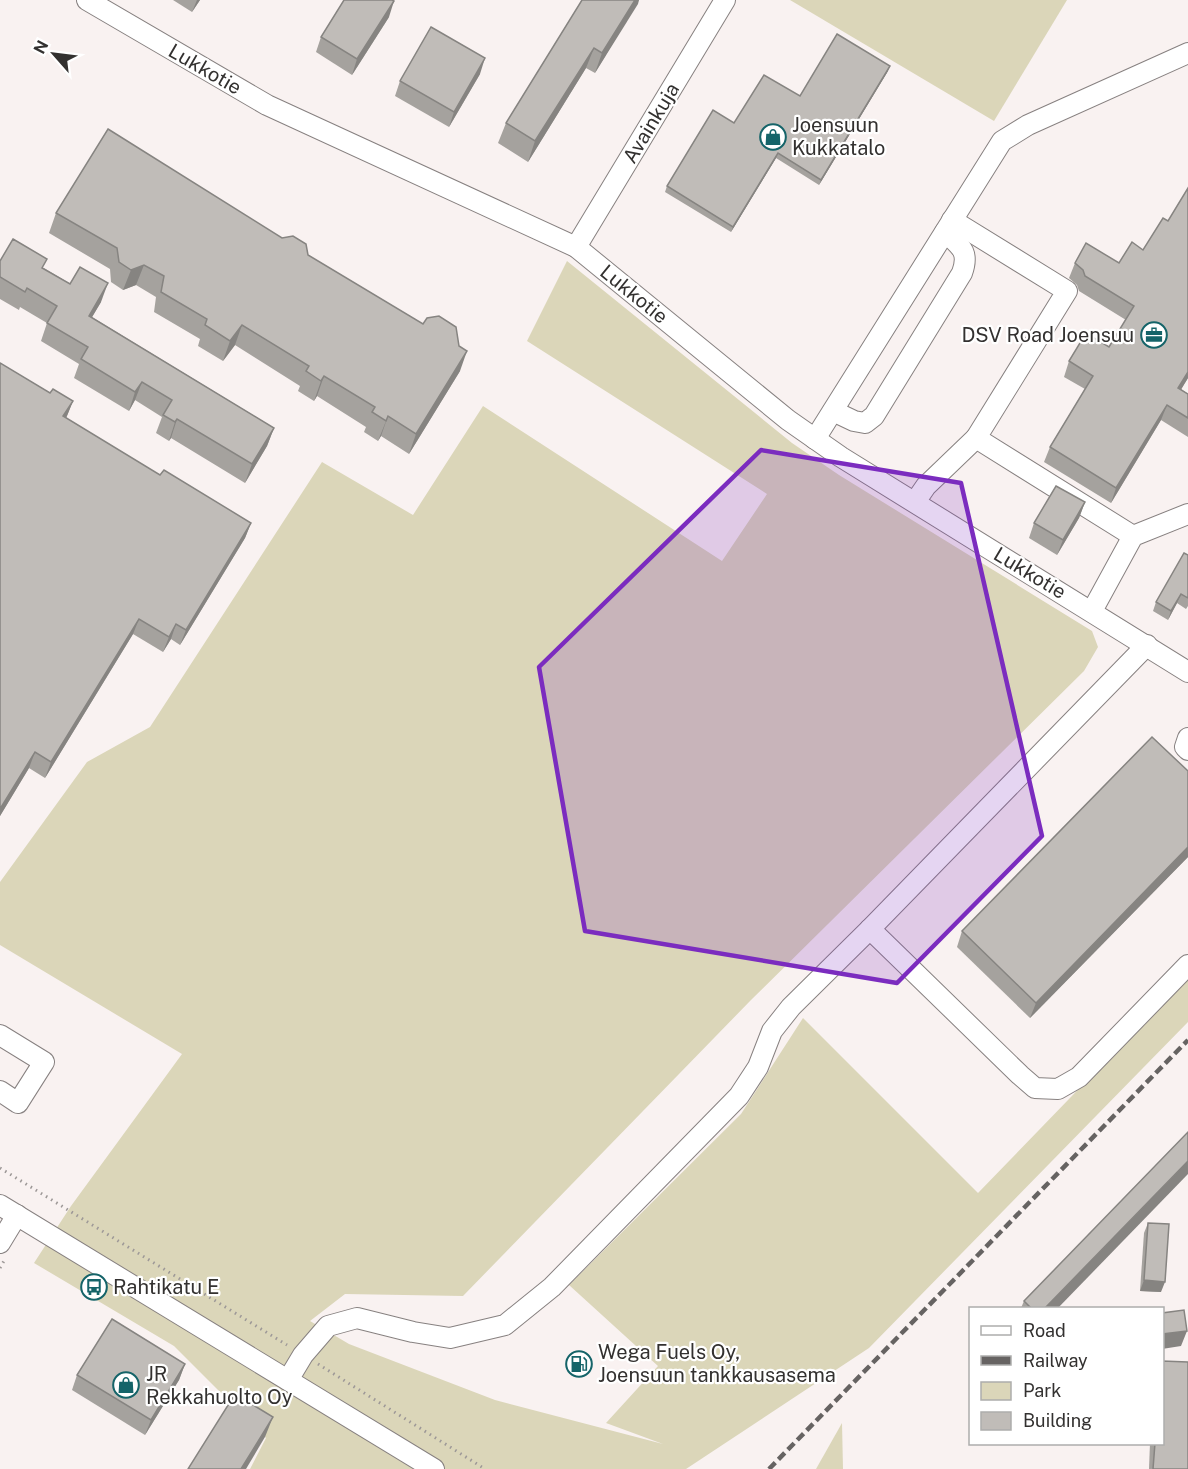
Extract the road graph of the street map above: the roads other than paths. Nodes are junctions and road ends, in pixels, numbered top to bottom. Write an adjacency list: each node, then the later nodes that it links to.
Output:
1 (87, 0): 5 (street, Lukkotie)
2 (725, 0): 5 (street, Avainkuja)
3 (1188, 53): 4 (street)
4 (949, 226): 6 (street); 6 (street); 7 (street)
5 (576, 247): 8 (street, Lukkotie)
6 (833, 411): 8 (street)
7 (976, 438): 9 (street); 11 (street)
8 (815, 439): 9 (street, Lukkotie)
9 (915, 502): 12 (street, Lukkotie)
10 (1188, 514): 11 (street)
11 (1133, 536): 12 (street)
12 (1092, 610): 13 (street, Lukkotie)
13 (1147, 645): 14 (street, Lukkotie); 17 (street)
14 (1184, 663)
15 (1188, 738): 16 (street)
16 (1188, 750)
17 (870, 929): 18 (street); 23 (street)
18 (1188, 965)
19 (0, 1035): 20 (street)
20 (0, 1091)
21 (8, 1210): 22 (street); 23 (street)
22 (0, 1243)
23 (288, 1380): 24 (street)
24 (434, 1469)

